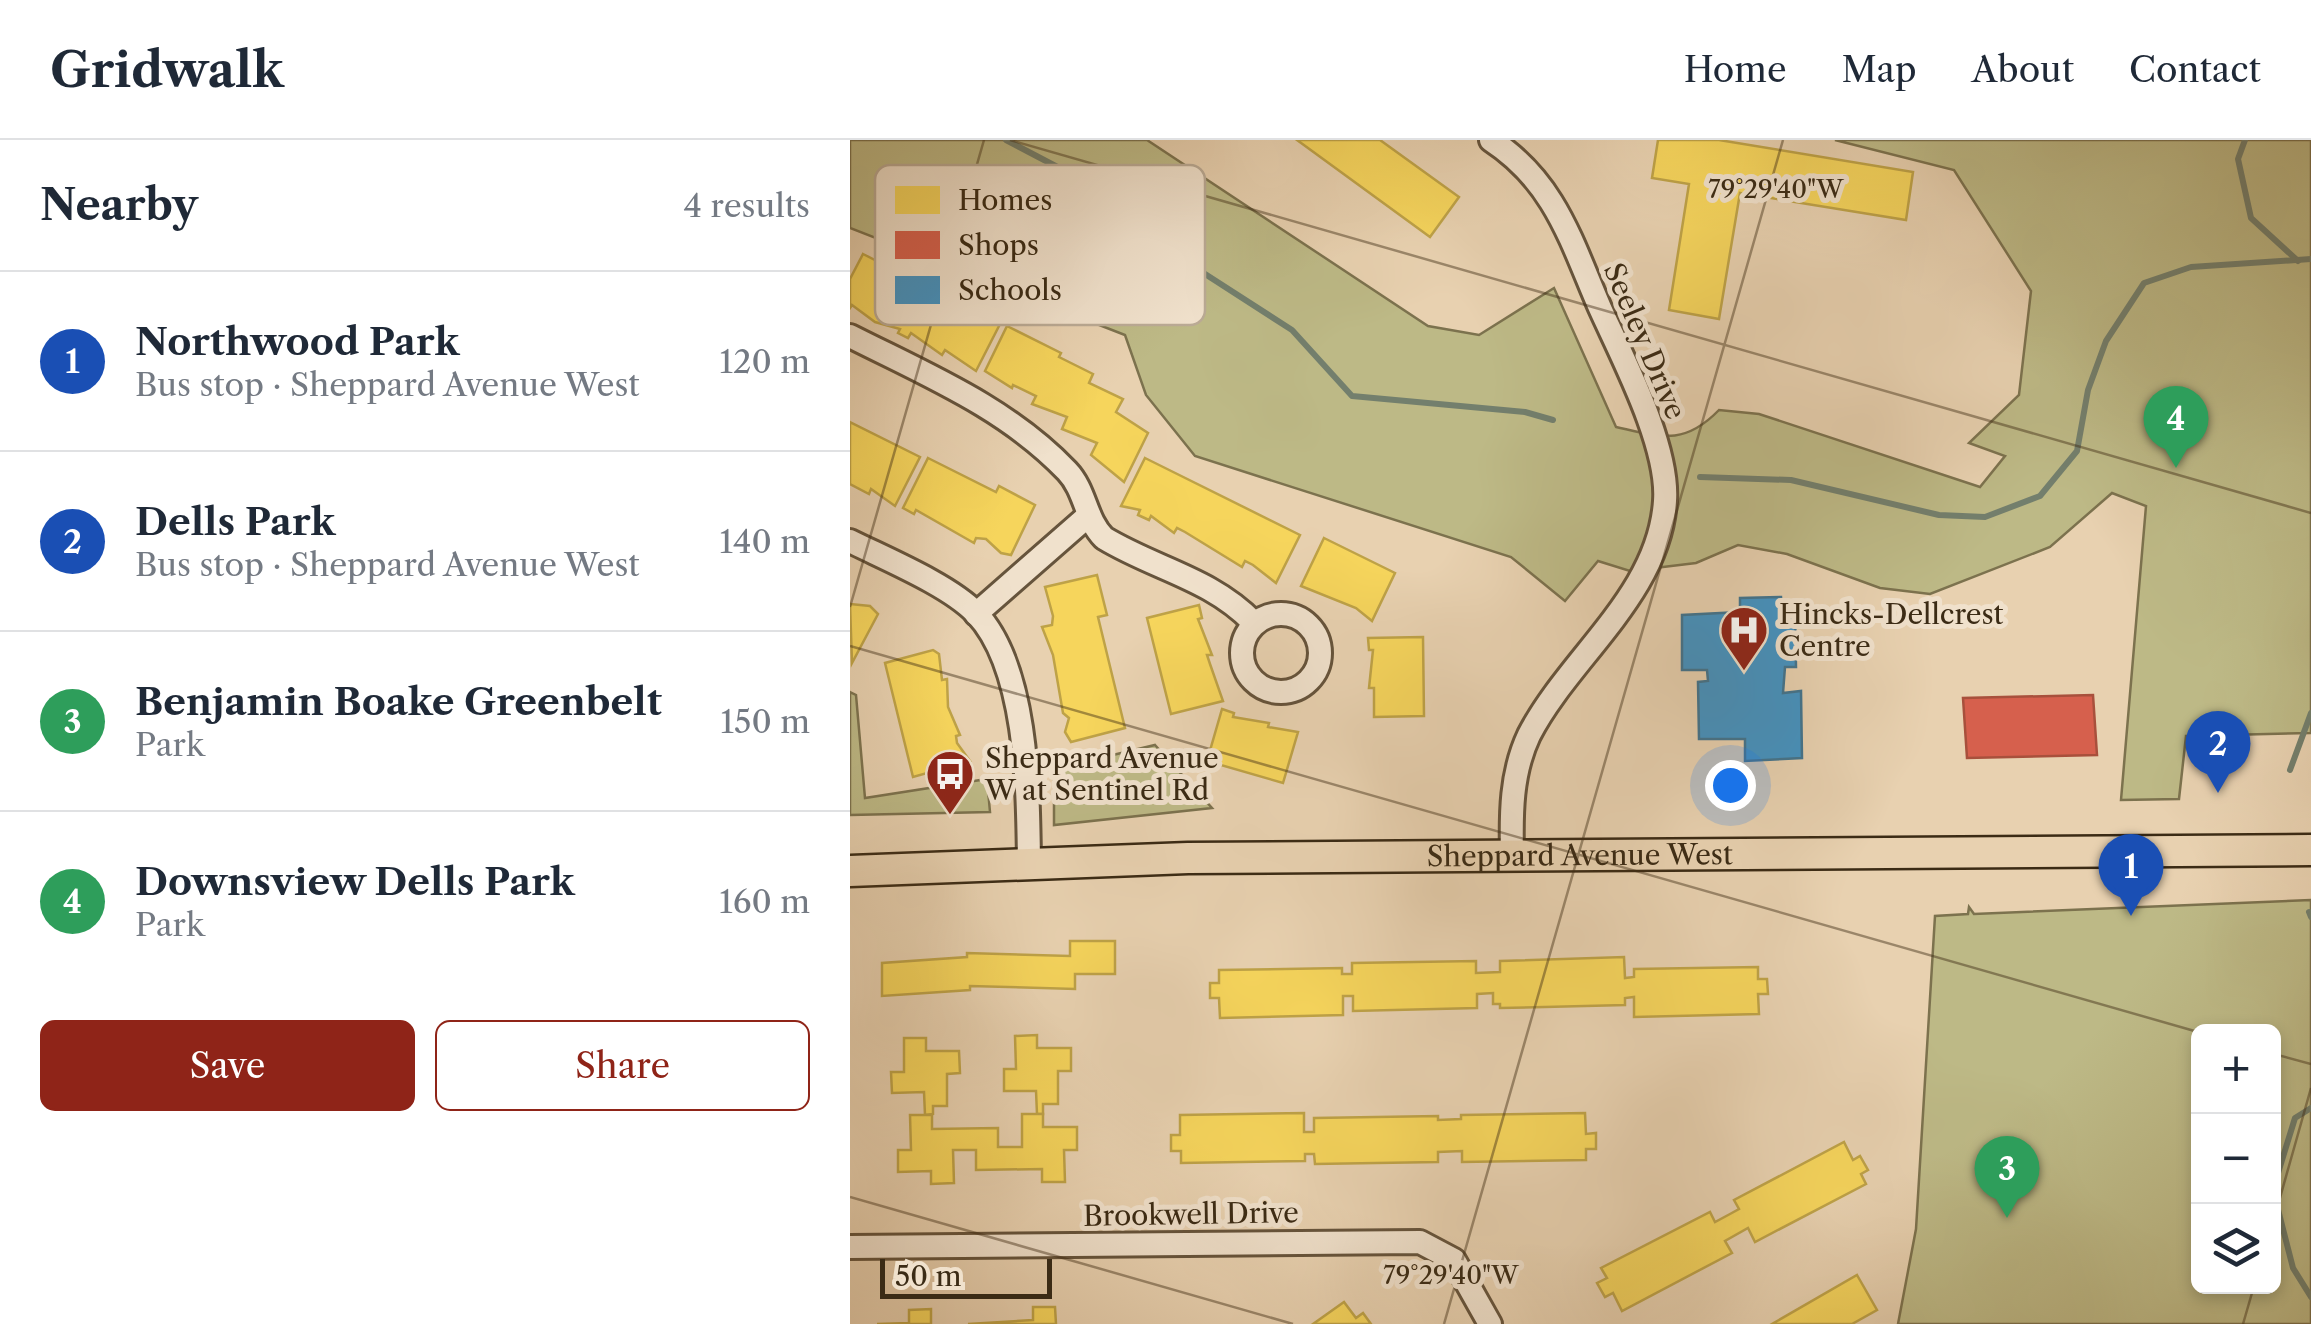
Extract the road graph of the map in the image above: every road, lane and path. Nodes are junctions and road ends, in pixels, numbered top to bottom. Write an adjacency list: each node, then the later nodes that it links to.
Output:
1 (1491, 140): 8 (street, Seeley Drive)
2 (850, 336): 3 (street)
3 (1089, 516): 5 (street); 6 (street)
4 (850, 541): 5 (street)
5 (976, 614): 9 (street)
6 (1253, 622)
7 (2311, 850): 8 (main road, Sheppard Avenue West)
8 (1512, 854): 9 (main road, Sheppard Avenue West)
9 (1029, 864): 10 (main road, Sheppard Avenue West)
10 (850, 871)
11 (850, 1247): 12 (street, Brookwell Drive)
12 (1490, 1324)

